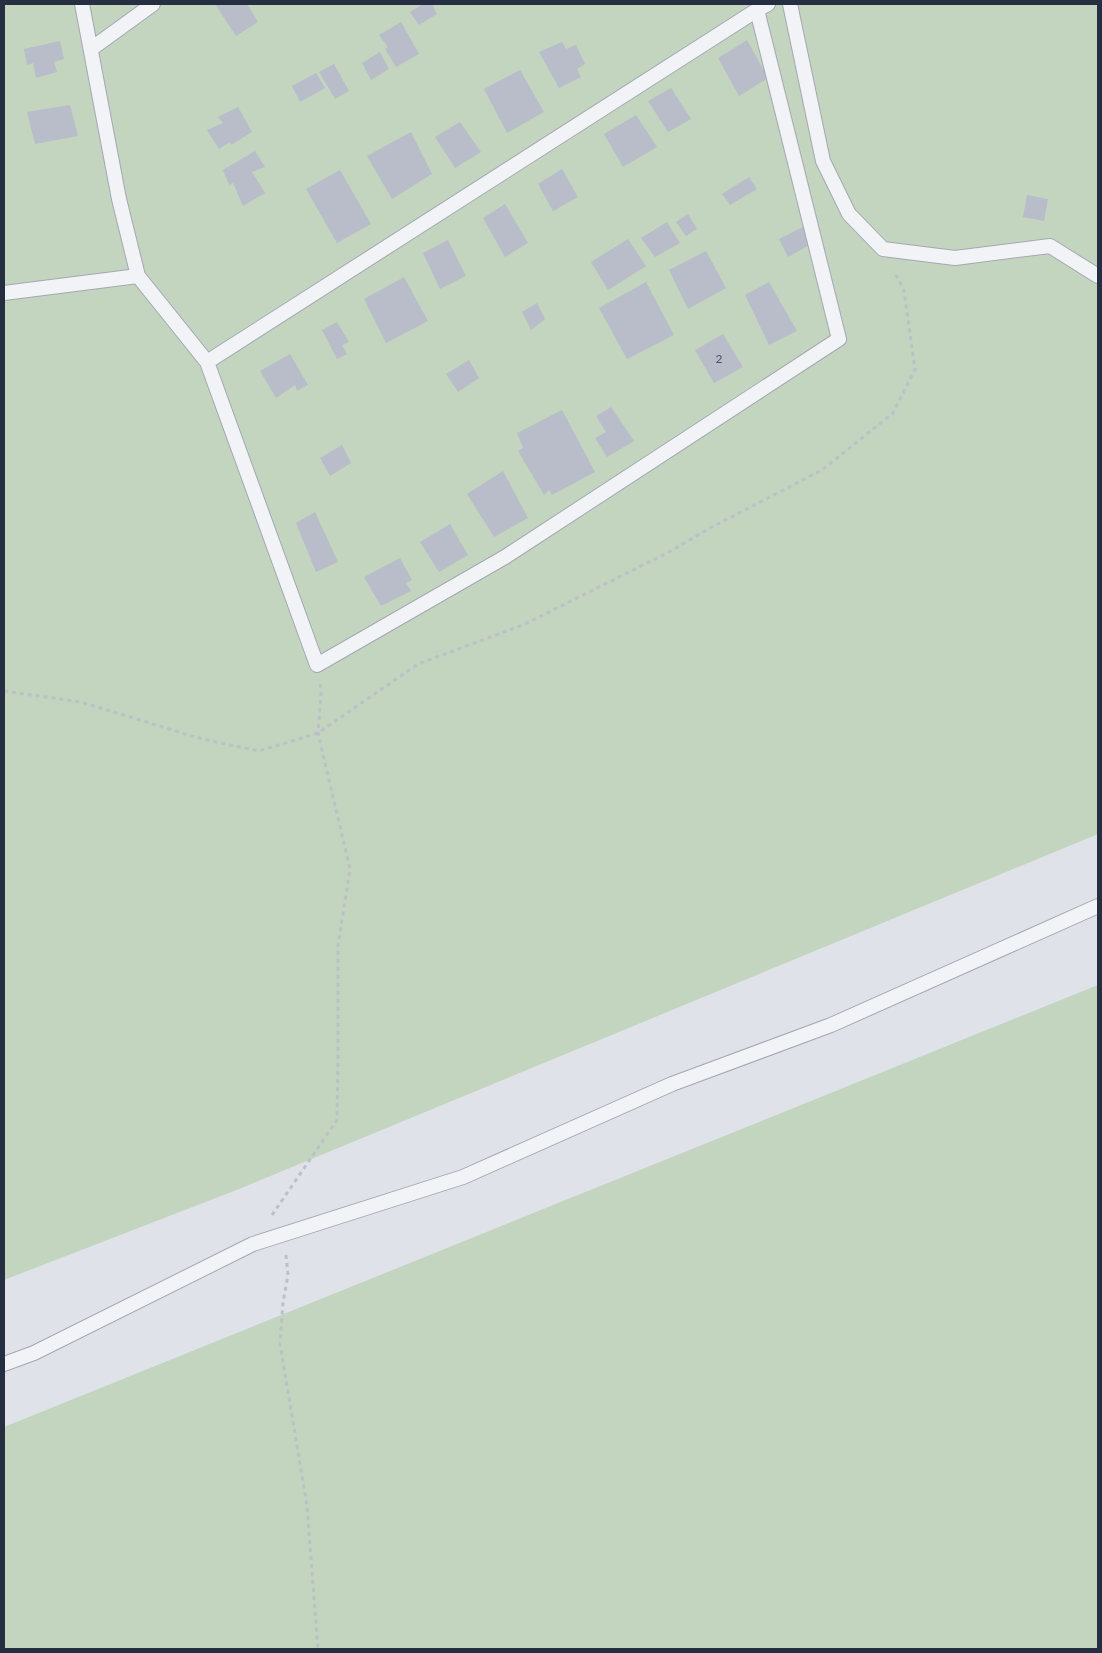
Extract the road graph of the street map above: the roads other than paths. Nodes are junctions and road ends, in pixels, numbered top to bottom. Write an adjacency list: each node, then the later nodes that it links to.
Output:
1 (82, 4): 5 (lane)
2 (153, 4): 5 (lane)
3 (790, 4): 7 (lane)
4 (763, 7): 9 (lane); 9 (lane)
5 (91, 49): 6 (lane)
6 (138, 276): 8 (lane); 9 (lane)
7 (1098, 276)
8 (4, 293)
9 (207, 362)
10 (1098, 906): 11 (lane)
11 (4, 1364)

